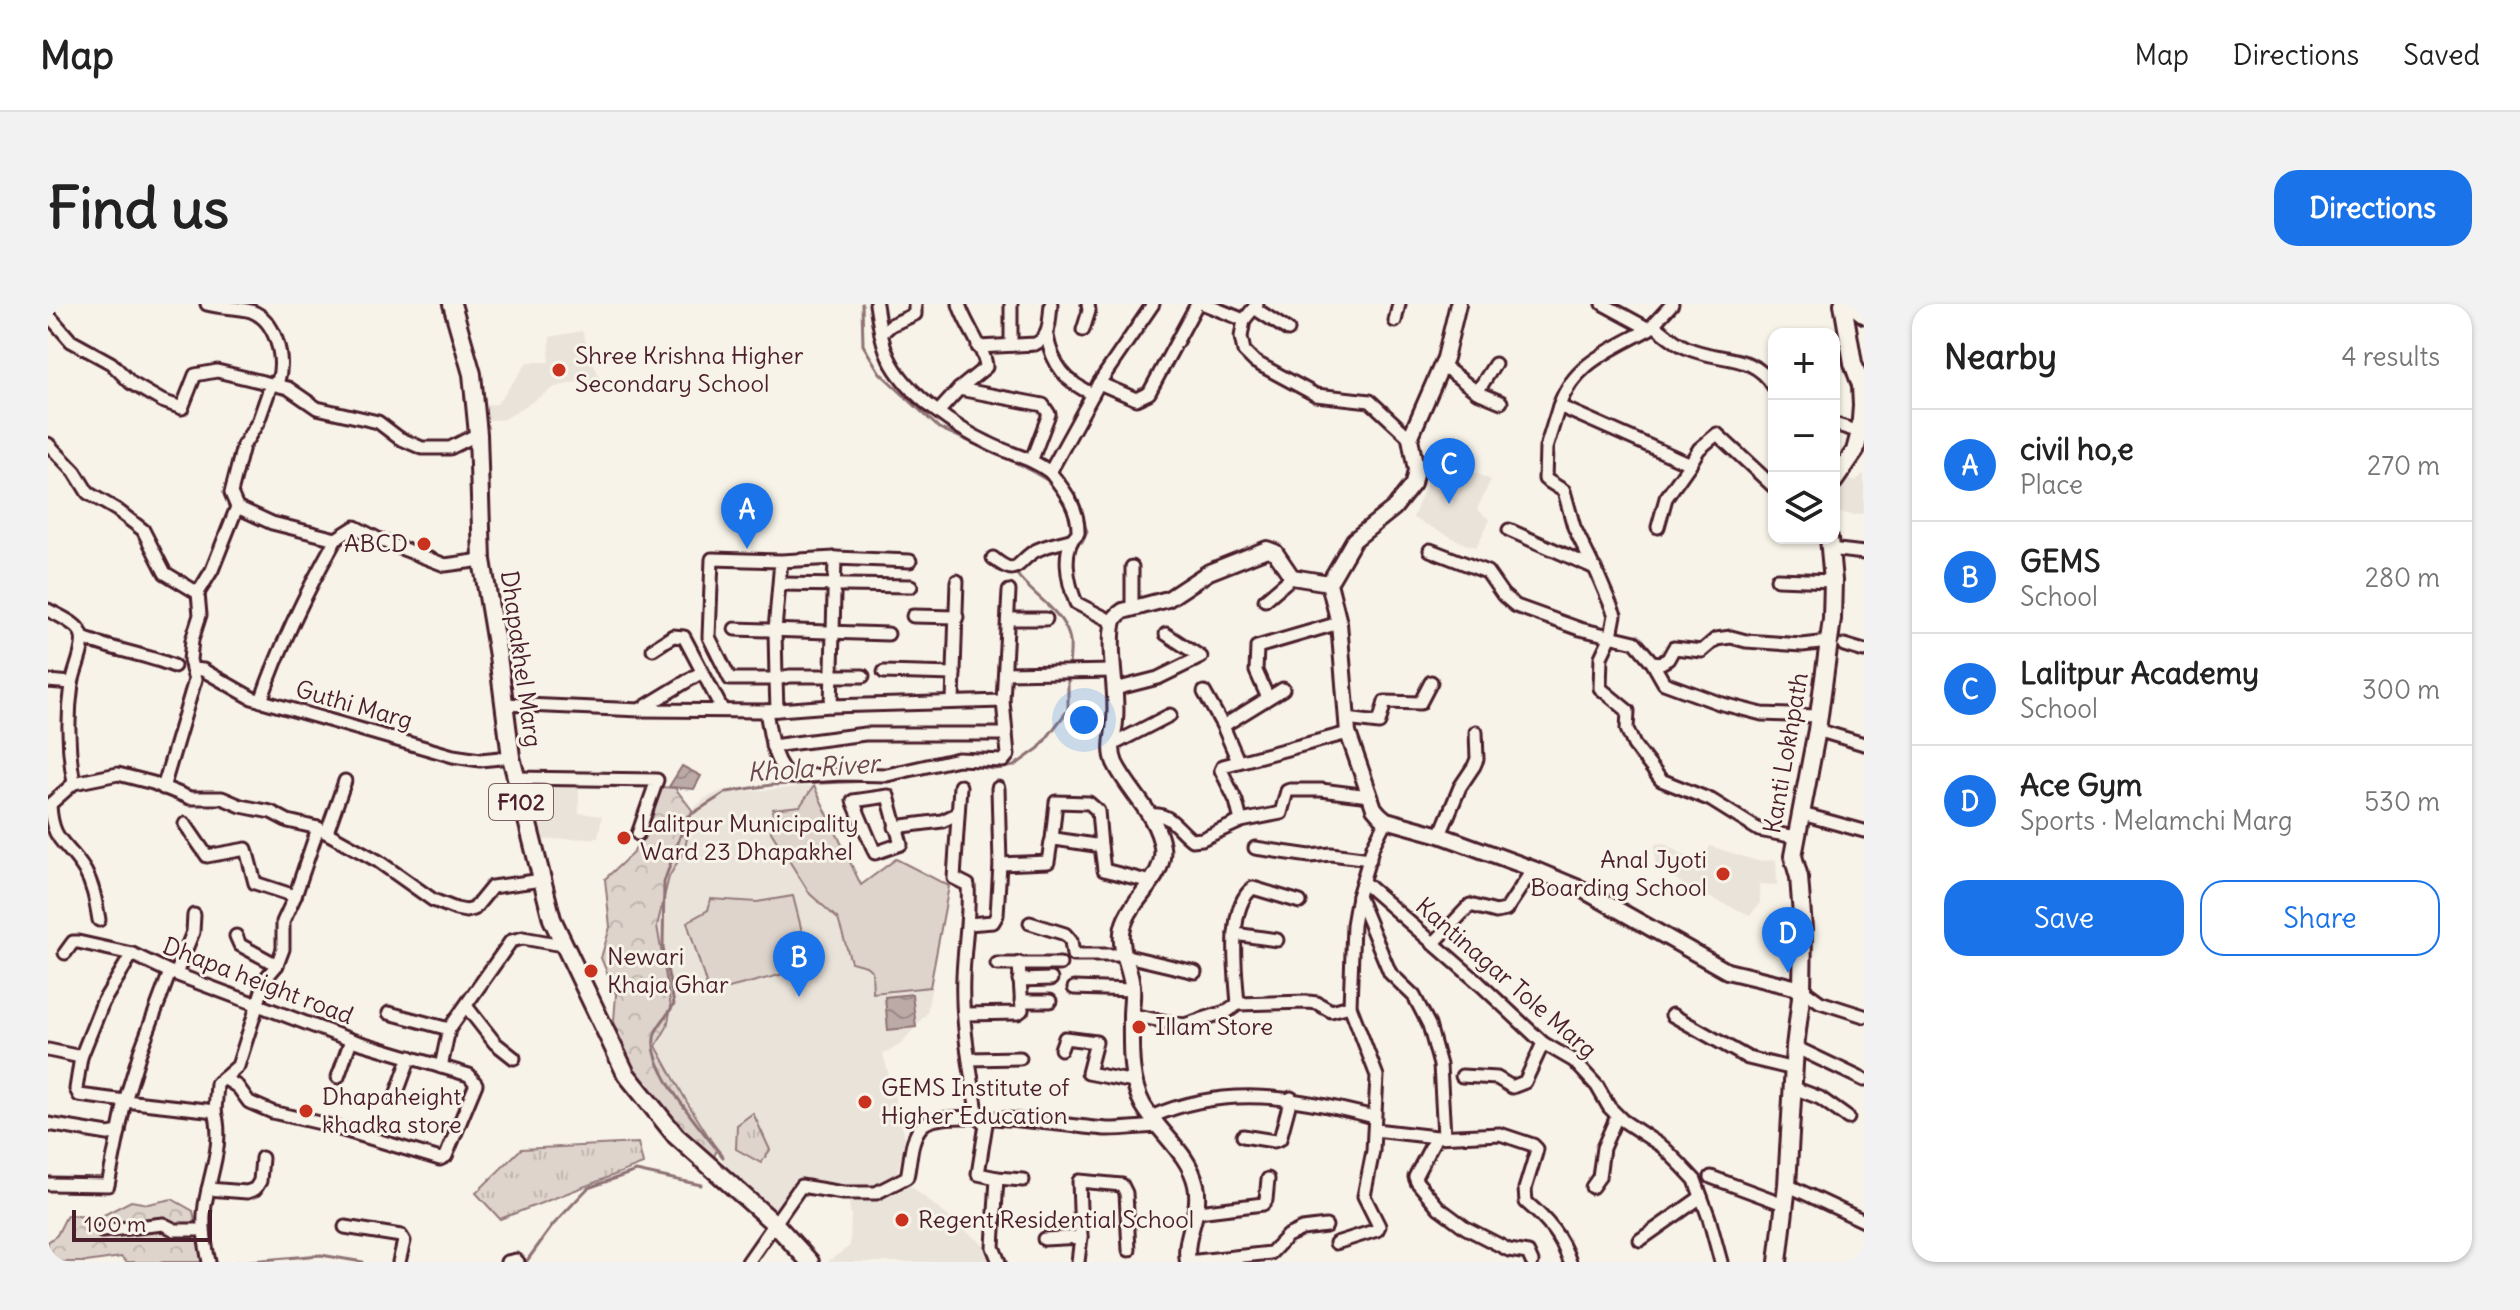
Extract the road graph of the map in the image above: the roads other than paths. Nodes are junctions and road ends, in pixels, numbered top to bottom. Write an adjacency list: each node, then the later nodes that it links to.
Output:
1 (207, 304): 21 (street)
2 (266, 304): 21 (street)
3 (452, 304): 43 (main road, Dhapakhel Marg / F102)
4 (876, 304): 27 (street)
5 (915, 304): 27 (street)
6 (959, 304): 30 (street)
7 (1011, 304): 29 (street)
8 (1051, 304): 28 (street)
9 (1088, 304): 25 (street)
10 (1153, 304): 35 (street)
11 (1197, 304): 35 (street)
12 (1204, 304): 22 (street)
13 (1399, 304): 23 (street)
14 (1458, 304): 32 (main road)
15 (1603, 304): 24 (street)
16 (1672, 304): 24 (street)
17 (1845, 304): 19 (street); 42 (main road)
18 (1256, 306): 22 (street); 26 (street)
19 (1864, 317)
20 (48, 318): 34 (street)
21 (262, 318): 34 (street)
22 (1244, 320): 45 (street)
23 (1395, 321)
24 (1651, 327): 33 (street); 39 (street)
25 (1083, 330)
26 (1288, 330)
27 (881, 334): 40 (street)
28 (1047, 336): 29 (street); 35 (street)
29 (1011, 345): 30 (street)
30 (978, 347): 36 (street)
31 (1495, 364): 37 (street)
32 (1442, 365): 37 (street); 45 (main road)
33 (1768, 378)
34 (271, 385): 43 (street); 52 (street)
35 (1096, 388): 49 (street)
36 (959, 389): 40 (street); 47 (street)
37 (1477, 392): 38 (street)
38 (1501, 402)
39 (1559, 406): 48 (street); 66 (street)
40 (939, 411): 47 (street)
41 (1840, 426): 42 (street)
42 (1860, 432): 46 (main road)
43 (478, 434): 62 (main road, Dhapakhel Marg / F102)
44 (48, 444): 76 (street)
45 (1412, 445): 71 (main road)
46 (1859, 451): 50 (main road)
47 (1032, 459): 49 (street)
48 (1690, 464): 51 (street); 53 (street)
49 (1050, 472): 56 (street)
50 (1840, 474)
51 (1768, 481)
52 (237, 507): 55 (street); 76 (street)
53 (1658, 527)
54 (1509, 530): 66 (street)
55 (336, 539): 62 (street); 114 (street)
56 (1070, 540): 61 (street); 84 (street)
57 (1829, 544): 59 (street); 70 (main road, Kanti Lokhpath)
58 (1430, 550): 91 (street)
59 (1864, 553)
60 (835, 558): 63 (street); 64 (street); 73 (street)
61 (993, 558)
62 (482, 560): 117 (main road, Dhapakhel Marg / F102)
63 (781, 561): 72 (street); 106 (street)
64 (910, 561)
65 (1132, 567): 78 (street)
66 (1595, 568): 91 (street)
67 (1292, 577): 71 (main road); 77 (street); 78 (main road)
68 (1777, 579): 70 (street)
69 (957, 581): 81 (street)
70 (1833, 581): 93 (main road, Kanti Lokhpath)
71 (1329, 583): 85 (main road)
72 (780, 584): 73 (street); 87 (street)
73 (834, 584): 74 (street); 88 (street)
74 (911, 586)
75 (1009, 591): 82 (street)
76 (198, 593): 98 (street)
77 (1265, 600)
78 (1132, 608): 84 (main road)
79 (48, 610): 92 (street)
80 (913, 616): 81 (street)
81 (957, 617): 103 (street)
82 (1009, 619): 83 (street); 102 (street)
83 (1046, 619)
84 (1113, 622): 99 (main road)
85 (1339, 623): 113 (street); 125 (main road)
86 (735, 629): 87 (street)
87 (775, 630): 88 (street); 106 (street)
88 (834, 631): 89 (street); 104 (street)
89 (888, 634)
90 (1166, 634): 110 (street)
91 (1611, 636): 96 (street); 152 (street)
92 (83, 638): 97 (street); 109 (street)
93 (1836, 643): 95 (street); 96 (street); 123 (main road, Kanti Lokhpath)
94 (653, 649): 100 (street)
95 (1864, 651)
96 (1652, 662): 123 (street)
97 (174, 666)
98 (192, 669): 114 (street, Guthi Marg); 137 (street)
99 (1114, 671): 102 (street); 110 (main road)
100 (702, 672): 119 (street); 120 (street)
101 (884, 672): 103 (street)
102 (1005, 673): 116 (street)
103 (954, 674): 115 (street)
104 (832, 676): 105 (street); 106 (street); 118 (street)
105 (863, 676)
106 (776, 679): 121 (street)
107 (48, 681): 109 (street)
108 (1431, 682): 125 (street)
109 (72, 683): 135 (street)
110 (1115, 689): 129 (main road)
111 (1283, 689): 113 (street)
112 (1204, 692): 124 (street)
113 (1268, 698): 124 (street)
114 (261, 701): 131 (street, Guthi Marg)
115 (953, 701): 116 (street); 118 (street)
116 (1003, 701): 127 (street)
117 (503, 704): 120 (street); 131 (main road, Dhapakhel Marg / F102)
118 (831, 706): 121 (street)
119 (722, 709): 120 (street); 121 (street)
120 (640, 710)
121 (772, 710): 130 (street)
122 (1170, 715): 129 (street)
123 (1817, 723): 128 (street); 142 (main road, Kanti Lokhpath)
124 (1223, 726): 132 (street)
125 (1347, 726): 132 (street); 139 (main road)
126 (1476, 732): 151 (street)
127 (1006, 734): 130 (street); 130 (street)
128 (1864, 744)
129 (1112, 745): 143 (main road)
130 (772, 746)
131 (511, 757): 133 (main road, Dhapakhel Marg / F102)
132 (1238, 761): 145 (street)
133 (515, 778): 150 (street); 159 (main road, Dhapakhel Marg / F102)
134 (345, 781): 148 (street)
135 (74, 783): 137 (street); 140 (street)
136 (960, 786): 141 (street)
137 (163, 788): 148 (street)
138 (998, 788): 157 (street)
139 (1369, 796): 144 (main road); 145 (street)
140 (49, 806): 166 (street)
141 (957, 814): 147 (street); 168 (street)
142 (1802, 814): 149 (street); 152 (main road, Kanti Lokhpath)
143 (1151, 815): 145 (street); 160 (main road)
144 (1386, 820): 151 (main road); 156 (street)
145 (1241, 821)
146 (185, 824): 162 (street)
147 (895, 827): 147 (street)
148 (322, 830): 159 (street); 162 (street)
149 (1864, 831)
150 (638, 834)
151 (1440, 835): 158 (main road)
152 (1795, 837): 186 (main road, Kanti Lokhpath)
153 (1052, 839): 154 (street); 154 (street); 157 (street)
154 (1101, 846): 160 (street)
155 (1255, 848): 156 (street)
156 (1370, 859): 161 (street)
157 (1000, 864): 168 (street)
158 (1533, 869): 172 (street); 186 (main road)
159 (542, 880): 173 (main road, Dhapakhel Marg / F102)
160 (1151, 882): 176 (main road)
161 (1363, 882): 163 (street); 172 (street, Kantinagar Tole Marg)
162 (295, 896): 180 (street)
163 (1358, 896): 193 (street); 230 (street)
164 (1300, 902): 169 (street)
165 (194, 915): 182 (street)
166 (99, 920)
167 (1030, 923): 176 (street)
168 (968, 924): 195 (street)
169 (1235, 934): 171 (street); 190 (street)
170 (236, 936): 180 (street)
171 (1277, 940)
172 (1433, 944): 201 (street, Kantinagar Tole Marg)
173 (562, 945): 192 (street); 243 (main road, Dhapakhel Marg / F102)
174 (65, 953): 175 (street, Dhapa height road)
175 (132, 954): 182 (street, Dhapa height road); 205 (street)
176 (1123, 955): 181 (street); 187 (main road)
177 (1019, 963): 178 (street); 179 (street); 184 (street)
178 (997, 964)
179 (1060, 964)
180 (277, 965): 191 (street)
181 (1195, 972)
182 (173, 973): 191 (street, Dhapa height road); 220 (street)
183 (1051, 979): 184 (street)
184 (1019, 980): 188 (street)
185 (1074, 988): 187 (street)
186 (1802, 989): 198 (street); 202 (main road, Kanti Lokhpath)
187 (1133, 990): 196 (main road)
188 (1021, 1001): 189 (street); 195 (street)
189 (1050, 1001)
190 (1238, 1004): 193 (street); 196 (street)
191 (256, 1006): 200 (street, Dhapa height road); 214 (street)
192 (466, 1006): 199 (street); 207 (street)
193 (1350, 1006): 227 (street)
194 (389, 1013): 199 (street)
195 (965, 1014): 209 (street)
196 (1131, 1015): 216 (main road)
197 (1672, 1015): 211 (street)
198 (1864, 1016)
199 (449, 1029): 210 (street)
200 (351, 1040): 206 (street, Dhapa height road); 213 (street)
201 (1543, 1043): 212 (street); 222 (street, Kantinagar Tole Marg)
202 (1795, 1047): 211 (main road, Kanti Lokhpath); 215 (street)
203 (1061, 1049): 216 (street)
204 (48, 1050): 205 (street)
205 (81, 1057): 220 (street)
206 (410, 1057): 210 (street, Dhapa height road); 218 (street)
207 (514, 1058)
208 (1020, 1058): 209 (street)
209 (969, 1059): 223 (street)
210 (441, 1067): 214 (street, Dhapa height road)
211 (1794, 1069): 217 (main road, Kanti Lokhpath)
212 (1462, 1076)
213 (338, 1077)
214 (224, 1078): 221 (street)
215 (1864, 1080)
216 (1134, 1082): 225 (main road)
217 (1794, 1088): 224 (street); 239 (main road, Kanti Lokhpath)
218 (395, 1098)
219 (1291, 1098): 225 (street); 227 (street); 229 (street)
220 (125, 1101): 221 (street); 228 (street)
221 (215, 1111): 238 (street)
222 (1617, 1116): 237 (street); 240 (street, Kantinagar Tole Marg)
223 (978, 1118): 225 (street); 233 (street); 243 (street)
224 (1848, 1118)
225 (1154, 1122): 241 (main road)
226 (48, 1124): 228 (street)
227 (1374, 1124): 230 (street); 251 (street)
228 (119, 1132): 236 (street)
229 (1243, 1136)
230 (1440, 1137): 262 (street); 263 (street)
231 (262, 1158): 238 (street)
232 (1711, 1177): 239 (street)
233 (997, 1178): 235 (street); 259 (street)
234 (1268, 1179): 241 (street)
235 (1023, 1180)
236 (48, 1184)
237 (1592, 1187)
238 (208, 1189): 246 (street)
239 (1786, 1194): 242 (street); 265 (main road, Kanti Lokhpath)
240 (1701, 1197): 250 (street); 264 (street, Kantinagar Tole Marg)
241 (1198, 1212): 261 (main road)
242 (1864, 1221)
243 (775, 1224): 257 (street); 258 (main road, Dhapakhel Marg / F102)
244 (1326, 1226): 261 (street)
245 (345, 1227): 254 (street)
246 (203, 1230): 247 (street); 253 (street)
247 (102, 1231)
248 (1081, 1237): 249 (street); 252 (street); 260 (street)
249 (1044, 1239)
250 (1640, 1240)
251 (1336, 1243)
252 (1129, 1250)
253 (209, 1260)
254 (399, 1262)
255 (507, 1262): 256 (street)
256 (518, 1262)
257 (748, 1262)
258 (810, 1262)
259 (999, 1262)
260 (1078, 1262)
261 (1188, 1262)
262 (1532, 1262)
263 (1570, 1262)
264 (1721, 1262)
265 (1778, 1262)

